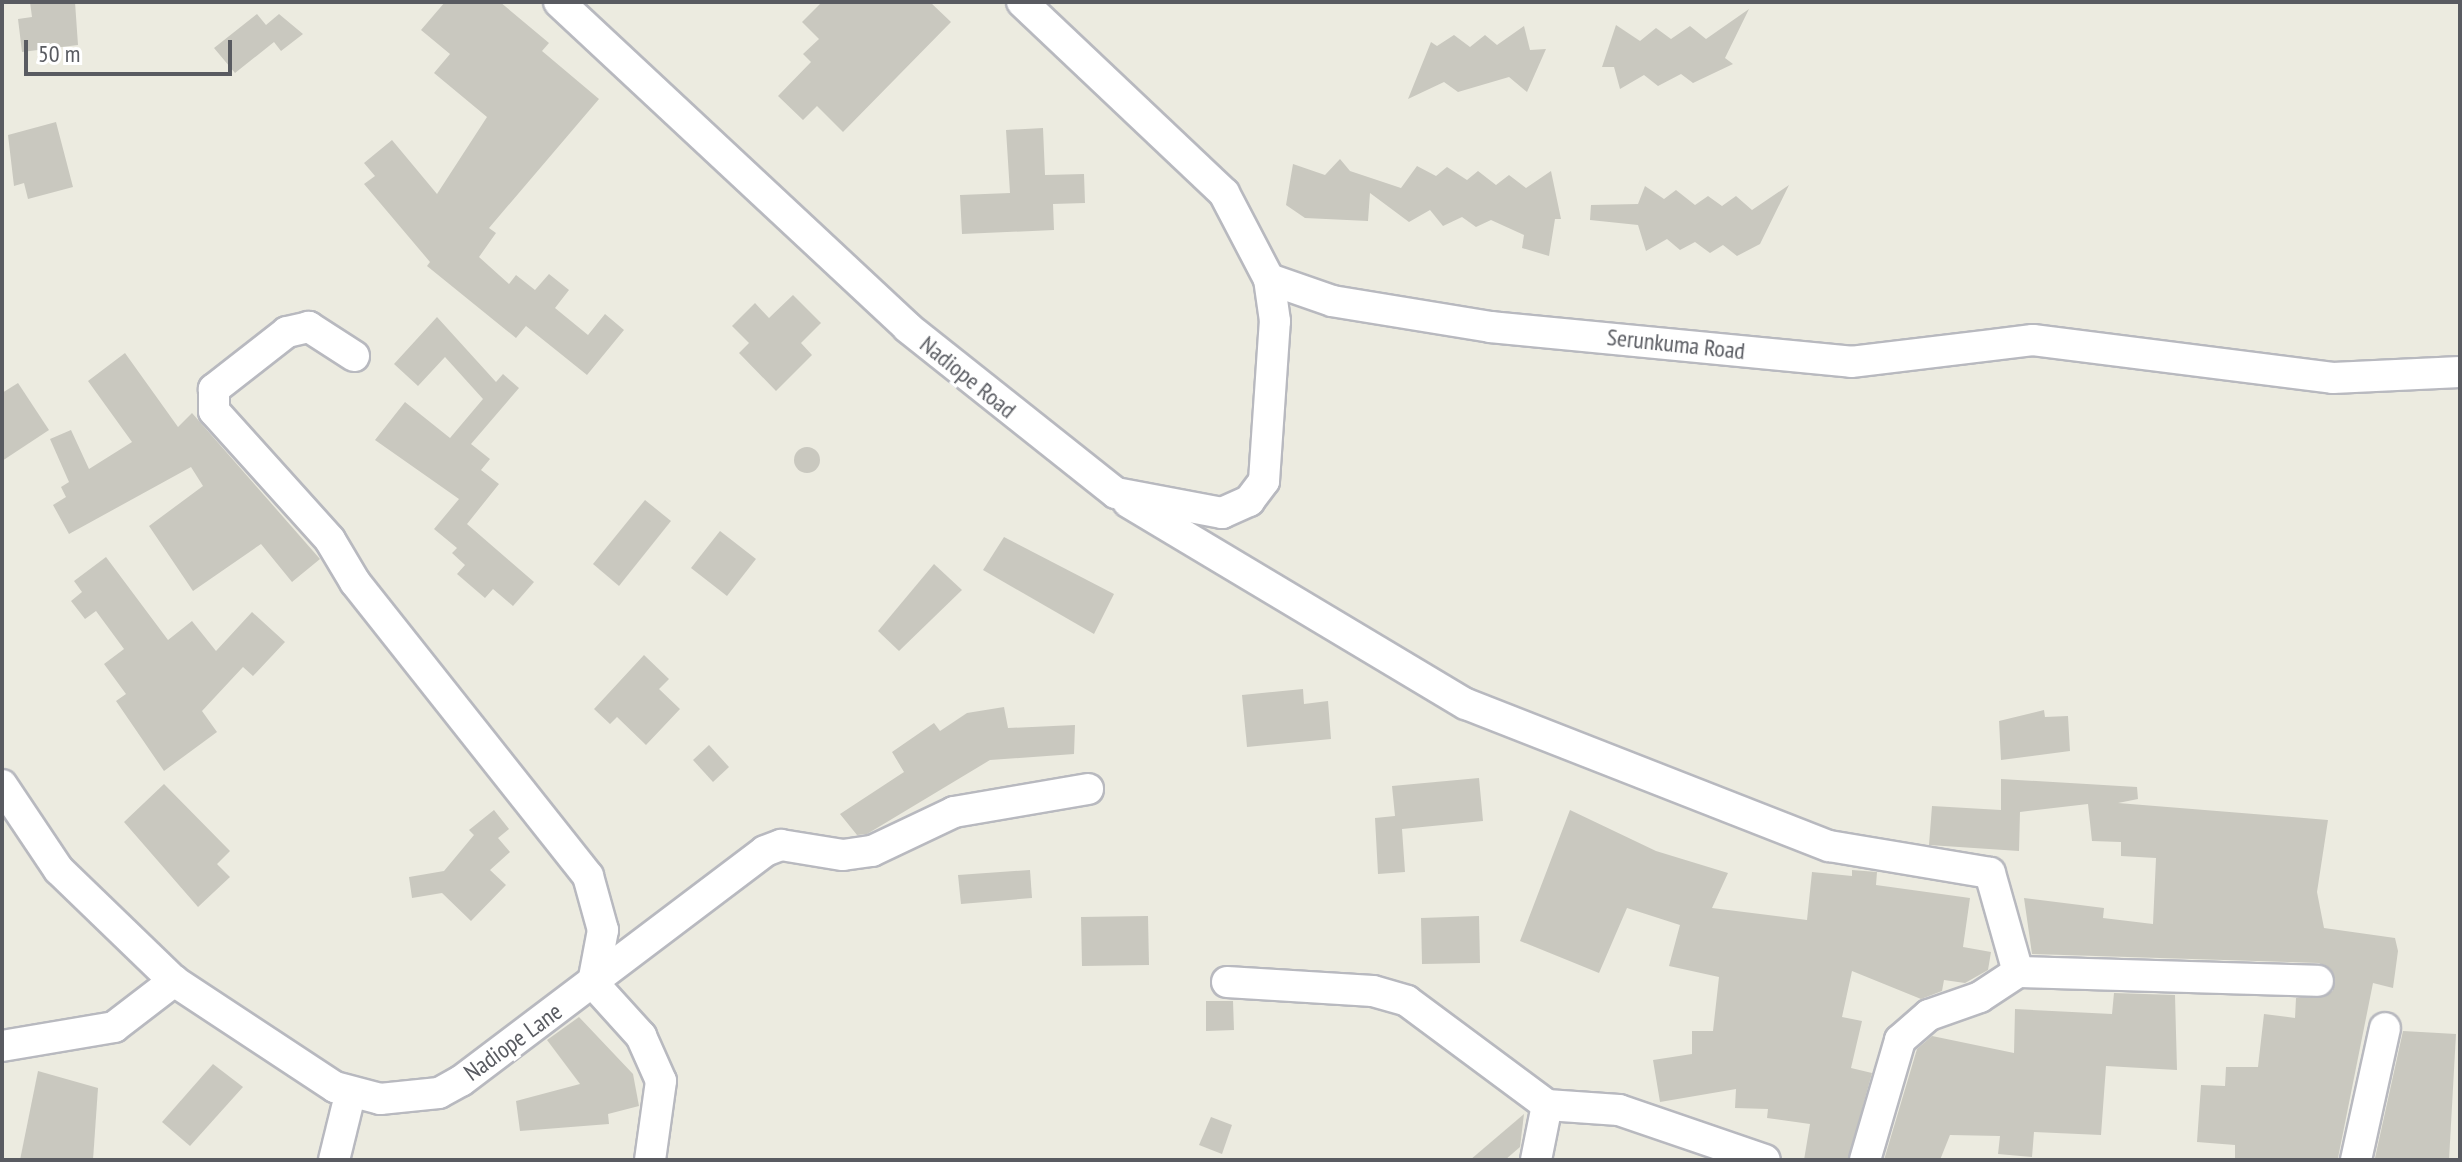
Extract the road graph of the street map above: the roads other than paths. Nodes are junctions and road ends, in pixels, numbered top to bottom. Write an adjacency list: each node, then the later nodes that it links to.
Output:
1 (559, 2): 6 (street, Nadiope Road)
2 (1022, 2): 3 (street)
3 (1269, 279): 5 (street, Serunkuma Road); 6 (street, Nadiope Road)
4 (354, 356): 13 (street)
5 (2460, 372)
6 (1116, 493): 9 (street)
7 (2, 785): 10 (street)
8 (1088, 789): 13 (street, Nadiope Lane)
9 (2018, 972): 11 (street); 22 (street)
10 (174, 981): 15 (street); 16 (street)
11 (2318, 981)
12 (1227, 982): 17 (street)
13 (593, 983): 16 (street, Nadiope Lane); 19 (street)
14 (2385, 1028): 23 (street)
15 (2, 1046)
16 (350, 1095): 18 (street)
17 (1547, 1105): 20 (street); 21 (street)
18 (334, 1160)
19 (650, 1160)
20 (1536, 1160)
21 (1765, 1160)
22 (1865, 1160)
23 (2356, 1160)

